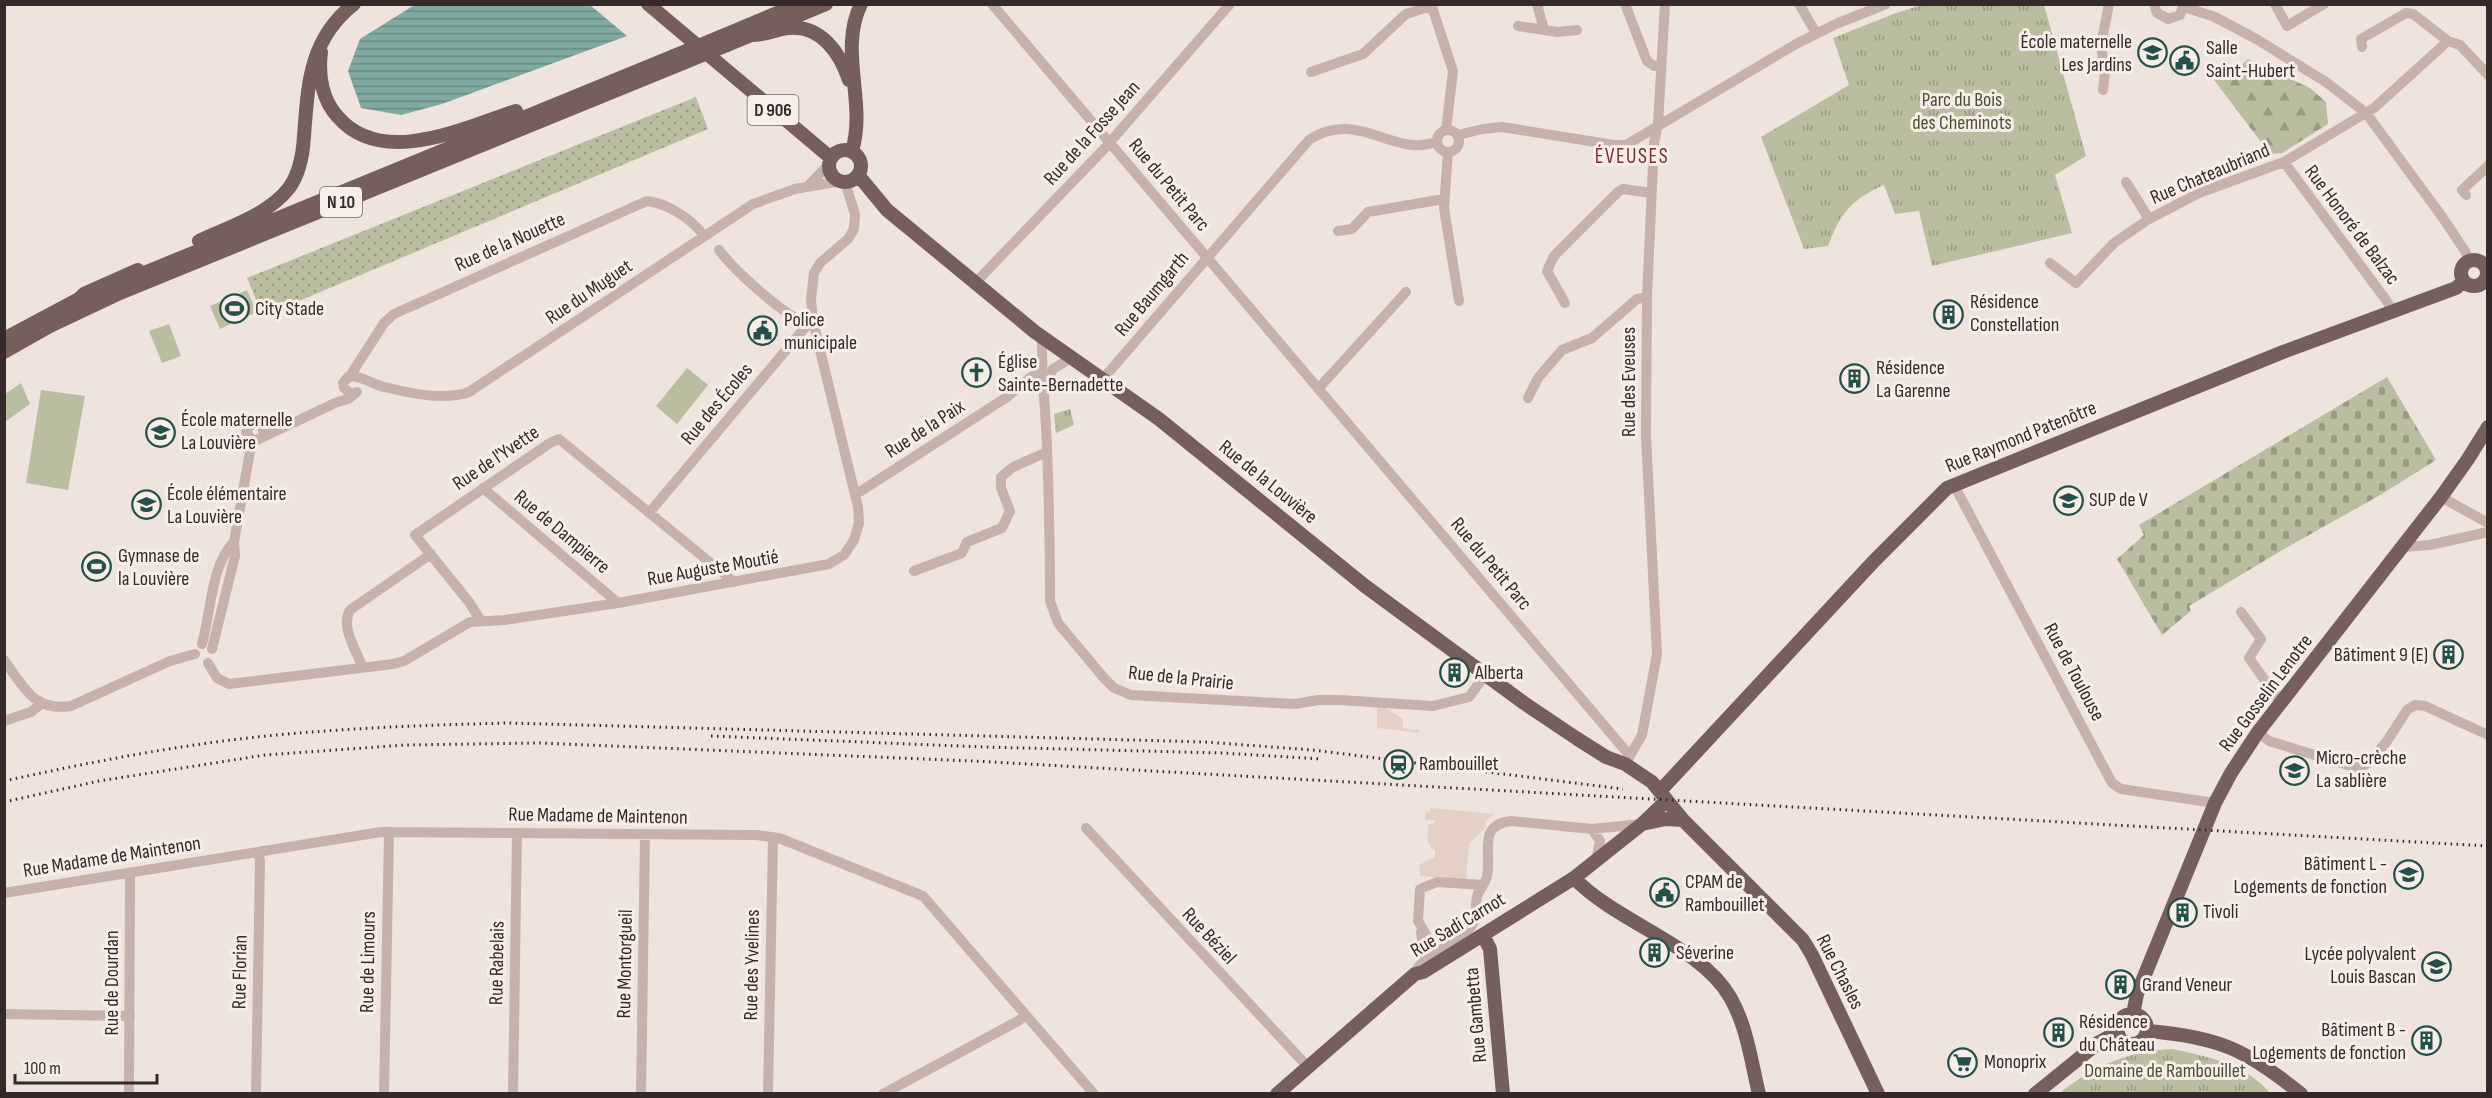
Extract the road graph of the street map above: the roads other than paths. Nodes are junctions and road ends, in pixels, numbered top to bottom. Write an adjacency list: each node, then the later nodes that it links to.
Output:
1 (354, 4): 26 (main road)
2 (648, 4): 43 (main road, D 906)
3 (799, 4): 24 (main road, N 10)
4 (826, 4): 23 (main road, N 10)
5 (861, 4): 34 (main road)
6 (992, 4): 40 (street, Rue du Petit Parc)
7 (1230, 4): 40 (street, Rue de la Fosse Jean)
8 (1537, 4): 20 (street)
9 (1625, 4): 29 (street)
10 (1665, 4): 29 (street, Rue des Eveuses)
11 (1799, 4): 22 (street)
12 (1886, 4): 22 (street)
13 (2109, 4): 32 (street)
14 (2154, 4): 18 (street)
15 (2275, 4): 16 (street)
16 (2324, 4)
17 (1431, 5): 30 (street); 37 (street)
18 (2184, 6): 35 (street)
19 (1518, 26): 20 (street)
20 (1544, 30): 21 (street)
21 (1577, 30)
22 (1816, 33): 36 (street)
23 (752, 35): 24 (main road, N 10); 34 (main road)
24 (724, 41): 28 (main road, N 10, bridge)
25 (2448, 41): 27 (street); 31 (street); 35 (street, Rue Chateaubriand)
26 (322, 42): 33 (main road); 65 (main road)
27 (2362, 47)
28 (679, 59): 33 (main road, N 10); 72 (main road, N 10)
29 (1661, 66): 36 (street, Rue des Eveuses)
30 (1311, 72)
31 (2487, 75)
32 (2103, 90)
33 (578, 94): 65 (main road, N 10)
34 (855, 99): 41 (main road)
35 (2366, 113): 44 (street, Rue Chateaubriand); 58 (street)
36 (1658, 124): 38 (street); 50 (street, Rue des Eveuses)
37 (1446, 130): 38 (street); 39 (street)
38 (1458, 135): 42 (street)
39 (1437, 141): 42 (street); 57 (street, Rue Baumgarth)
40 (1110, 142): 57 (street, Rue du Petit Parc); 62 (street, Rue de la Fosse Jean)
41 (852, 152): 43 (main road); 46 (main road)
42 (1448, 152): 52 (street)
43 (830, 161): 47 (main road); 49 (street, Rue du Muguet)
44 (2284, 162): 53 (street, Rue Chateaubriand); 68 (street, Rue Honoré de Balzac)
45 (2487, 166): 51 (street)
46 (858, 175): 47 (main road); 62 (main road, Rue de la Louvière)
47 (843, 181): 49 (street, Rue du Muguet); 69 (street, Rue Auguste Moutié)
48 (2126, 182): 53 (street)
49 (808, 186): 55 (street, Rue du Muguet)
50 (1652, 193): 64 (street, Rue des Eveuses); 67 (street)
51 (2466, 195)
52 (1444, 199): 54 (street); 66 (street)
53 (2149, 219): 59 (street, Rue Chateaubriand)
54 (1338, 231)
55 (704, 236): 75 (street, Rue de la Nouette); 77 (street, Rue du Muguet)
56 (719, 250): 69 (street)
57 (1206, 258): 76 (street, Rue Baumgarth); 80 (street, Rue du Petit Parc)
58 (2469, 261): 60 (main road); 61 (main road)
59 (2050, 263)
60 (2486, 272): 61 (main road)
61 (2464, 281): 68 (main road, Rue Raymond Patenôtre)
62 (976, 282): 70 (main road, Rue de la Louvière)
63 (1406, 292): 80 (street)
64 (1647, 297): 82 (street); 112 (street, Rue des Eveuses)
65 (79, 299): 71 (main road, N 10)
66 (1459, 301)
67 (1565, 303)
68 (2392, 310): 86 (main road, Rue Raymond Patenôtre)
69 (811, 322): 88 (street, Rue Auguste Moutié); 90 (street, Rue des Écoles)
70 (1042, 337): 73 (main road, Rue de la Louvière); 74 (street, Rue de la Prairie)
71 (4, 339)
72 (4, 352)
73 (1071, 358): 76 (main road, Rue de la Louvière); 78 (street)
74 (1041, 372): 78 (street, Rue de la Prairie); 88 (street, Rue de la Paix)
75 (354, 377): 77 (street, Rue du Muguet); 79 (street); 81 (street)
76 (1102, 380): 105 (main road, Rue de la Louvière)
77 (383, 387): 81 (street, Rue du Muguet)
78 (1044, 387): 85 (street, Rue de la Prairie)
79 (344, 388): 81 (street); 83 (street)
80 (1318, 389): 111 (street, Rue du Petit Parc)
81 (357, 392): 83 (street, Rue du Muguet)
82 (1528, 398)
83 (335, 403): 100 (street, Rue du Muguet)
84 (2487, 427): 89 (main road, Rue Gosselin Lenotre)
85 (1047, 452): 95 (street); 105 (street, Rue de la Prairie)
86 (1953, 485): 113 (main road, Rue Raymond Patenôtre); 114 (street, Rue de Toulouse)
87 (483, 488): 90 (street, Rue de l'Yvette); 94 (street, Rue de l'Yvette); 97 (street, Rue de Dampierre)
88 (855, 492): 96 (street, Rue Auguste Moutié)
89 (2441, 497): 91 (street); 93 (main road, Rue Gosselin Lenotre)
90 (649, 513): 96 (street, Rue de l'Yvette)
91 (2487, 523)
92 (2487, 532): 93 (street)
93 (2403, 547): 106 (main road, Rue Gosselin Lenotre)
94 (431, 554): 99 (street, Rue de l'Yvette); 104 (street)
95 (914, 572)
96 (735, 582): 97 (street, Rue Auguste Moutié)
97 (618, 603): 99 (street, Rue Auguste Moutié)
98 (2241, 612): 106 (street)
99 (482, 621): 104 (street, Rue Auguste Moutié)
100 (207, 646): 101 (street); 103 (street)
101 (195, 654): 103 (street); 107 (street)
102 (4, 660): 107 (street)
103 (208, 663): 104 (street, Rue Auguste Moutié)
104 (362, 667)
105 (1485, 675): 112 (main road, Rue de la Louvière)
106 (2281, 703): 109 (main road, Rue Gosselin Lenotre)
107 (41, 704): 108 (street)
108 (4, 721)
109 (2258, 732): 110 (street); 114 (main road, Rue Gosselin Lenotre)
110 (2487, 735)
111 (1623, 747): 112 (street); 112 (street, Rue du Petit Parc)
112 (1626, 756): 113 (main road, Rue de la Louvière)
113 (1663, 795): 115 (main road, Rue Chasles); 116 (main road, Rue Sadi Carnot)
114 (2215, 803): 138 (main road, Rue Gosselin Lenotre)
115 (1683, 820): 116 (main road); 155 (main road, Rue Chasles)
116 (1642, 824): 118 (street); 124 (main road, Rue Sadi Carnot)
117 (1086, 828): 143 (street, Rue Béziel)
118 (1592, 829): 124 (street); 127 (street)
119 (389, 832): 120 (street, Rue Madame de Maintenon); 123 (street, Rue Madame de Maintenon); 146 (street, Rue de Limours)
120 (517, 833): 121 (street, Rue Madame de Maintenon); 147 (street, Rue Rabelais)
121 (645, 835): 122 (street, Rue Madame de Maintenon); 148 (street, Rue Montorgueil)
122 (773, 837): 139 (street, Rue Madame de Maintenon); 149 (street, Rue des Yvelines)
123 (258, 852): 125 (street, Rue Madame de Maintenon); 145 (street, Rue Florian)
124 (1596, 861): 126 (main road, Rue Sadi Carnot)
125 (130, 873): 128 (street, Rue Madame de Maintenon); 140 (street, Rue de Dourdan)
126 (1574, 878): 130 (main road, Rue Sadi Carnot); 154 (main road)
127 (1483, 885): 129 (street); 131 (street)
128 (4, 892)
129 (1476, 918): 130 (street); 132 (street)
130 (1502, 922): 132 (main road, Rue Sadi Carnot)
131 (1423, 932): 133 (street); 134 (street); 135 (street)
132 (1476, 935): 133 (street); 134 (main road, Rue Sadi Carnot); 153 (main road, Rue Gambetta)
133 (1451, 943): 134 (street)
134 (1439, 956): 135 (street); 136 (main road, Rue Sadi Carnot)
135 (1425, 962): 136 (street)
136 (1415, 974): 143 (main road, Rue Sadi Carnot)
137 (4, 1014): 140 (street)
138 (2133, 1014): 141 (main road); 142 (main road)
139 (1026, 1015): 150 (street); 151 (street, Rue Madame de Maintenon)
140 (130, 1016): 144 (street, Rue de Dourdan)
141 (2148, 1031): 142 (main road); 157 (main road)
142 (2118, 1032): 156 (main road)
143 (1308, 1067): 152 (main road, Rue Sadi Carnot)
144 (129, 1094)
145 (256, 1094)
146 (384, 1094)
147 (513, 1094)
148 (640, 1094)
149 (768, 1094)
150 (883, 1094)
151 (1094, 1094)
152 (1277, 1094)
153 (1503, 1094)
154 (1759, 1094)
155 (1878, 1094)
156 (2035, 1094)
157 (2301, 1094)

